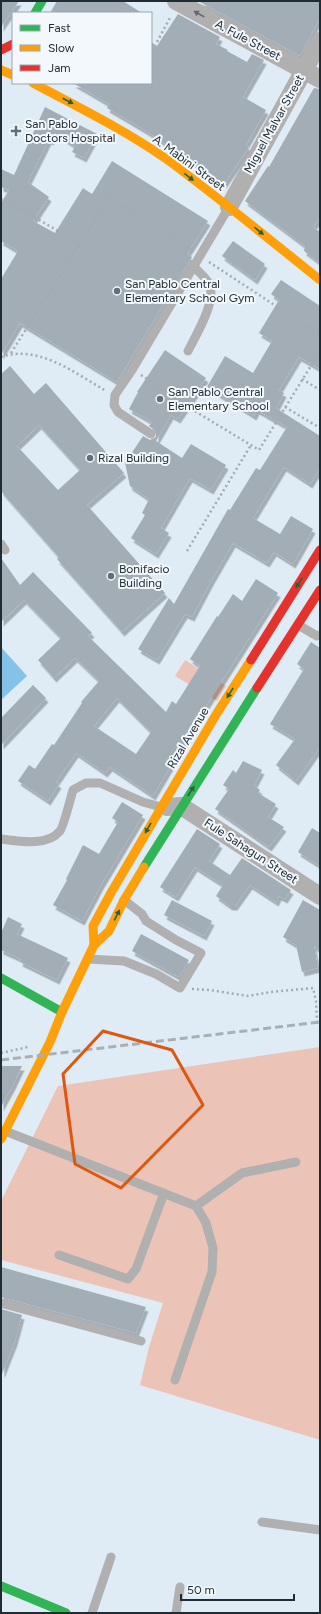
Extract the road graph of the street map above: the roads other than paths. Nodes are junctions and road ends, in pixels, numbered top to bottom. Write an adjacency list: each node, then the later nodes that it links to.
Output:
1 (42, 1): 3 (main road)
2 (177, 2): 8 (street, A. Fule Street, one-way to 2)
3 (36, 12)
4 (320, 41): 8 (street, Miguel Malvar Street)
5 (12, 44): 6 (main road)
6 (2, 48)
7 (1, 70): 9 (main road)
8 (304, 70): 10 (street, A. Fule Street); 12 (street, Miguel Malvar Street)
9 (12, 75)
10 (320, 79)
11 (35, 84): 12 (main road, A. Mabini Street, one-way to 12)
12 (229, 207): 13 (lane); 14 (main road, A. Mabini Street, one-way to 14)
13 (193, 266): 15 (lane); 16 (lane)
14 (320, 280)
15 (188, 351)
16 (151, 434)
17 (320, 550): 18 (main road, Rizal Avenue)
18 (314, 575): 22 (main road, Rizal Avenue, one-way to 22)
19 (320, 590): 20 (main road, Rizal Avenue)
20 (298, 625): 21 (lane); 22 (main road, Rizal Avenue)
21 (320, 635)
22 (271, 647): 23 (main road, Rizal Avenue, one-way to 23); 23 (main road, Rizal Avenue)
23 (226, 719): 24 (main road, Rizal Avenue, one-way to 23); 25 (main road, Rizal Avenue)
24 (181, 806): 25 (street); 28 (street, Fule Sahagun Street); 29 (main road, Rizal Avenue)
25 (161, 807): 26 (lane); 27 (main road, Rizal Avenue, one-way to 27)
26 (1, 839)
27 (112, 891): 29 (lane); 30 (main road, Rizal Avenue)
28 (320, 896)
29 (124, 900): 30 (main road, Rizal Avenue, one-way to 29); 31 (lane)
30 (94, 945): 31 (main road, Rizal Avenue)
31 (86, 959): 33 (main road, Rizal Avenue)
32 (1, 978): 33 (main road)
33 (62, 1012): 34 (main road, Rizal Avenue)
34 (3, 1135): 36 (lane)
35 (296, 1162): 37 (lane)
36 (164, 1193): 37 (lane); 38 (lane)
37 (196, 1206): 41 (lane)
38 (59, 1255)
39 (1, 1303): 40 (lane)
40 (141, 1341)
41 (175, 1380)
42 (262, 1522): 43 (lane)
43 (320, 1530)
44 (111, 1557): 48 (lane)
45 (1, 1586): 47 (main road)
46 (180, 1587): 49 (lane)
47 (66, 1613)
48 (92, 1613)
49 (176, 1613)

